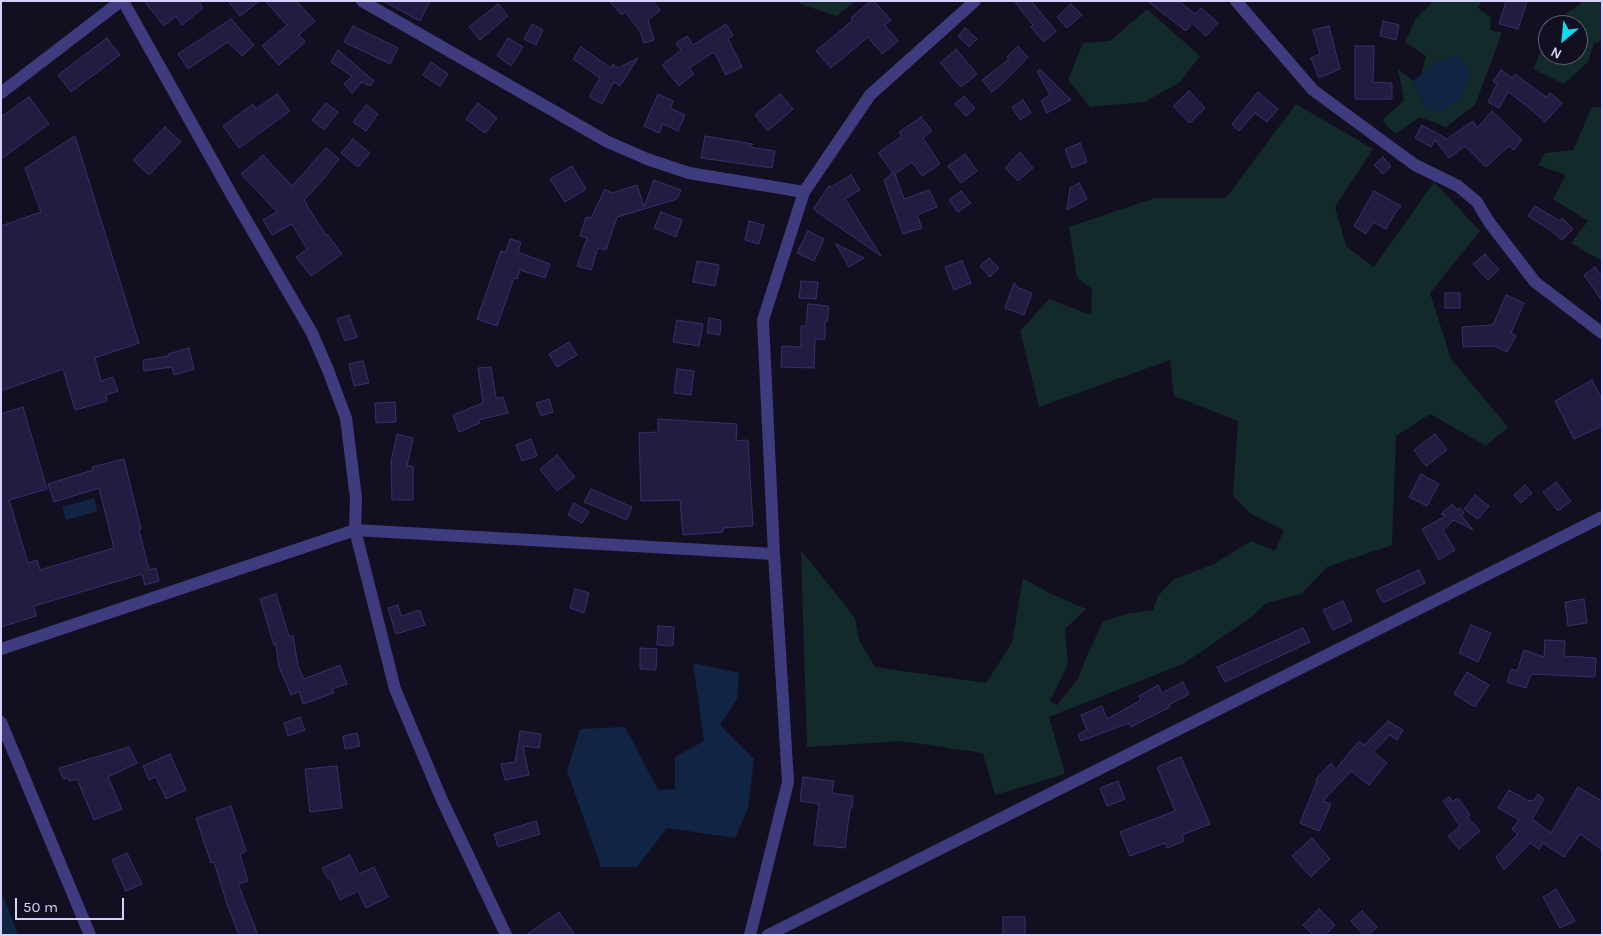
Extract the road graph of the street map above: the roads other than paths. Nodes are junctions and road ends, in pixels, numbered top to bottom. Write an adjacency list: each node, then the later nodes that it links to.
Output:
1 (122, 1): 5 (street); 9 (street)
2 (362, 1): 6 (street)
3 (975, 1): 6 (street)
4 (1236, 1): 7 (street)
5 (1, 93)
6 (804, 192): 10 (street)
7 (1602, 333)
8 (1602, 517): 16 (street)
9 (355, 530): 10 (street); 11 (street); 14 (street)
10 (774, 554): 15 (street)
11 (1, 649)
12 (1, 722): 13 (street)
13 (90, 935)
14 (506, 935)
15 (750, 935)
16 (768, 935)

